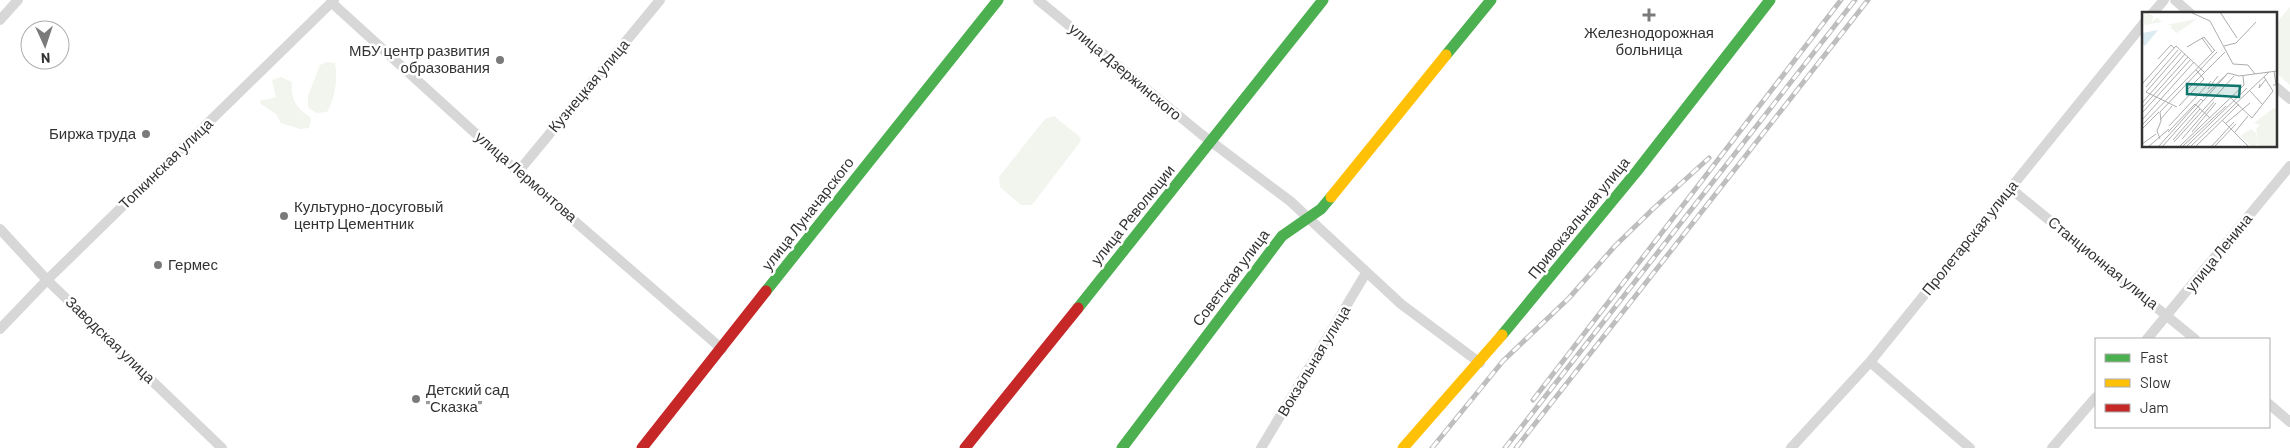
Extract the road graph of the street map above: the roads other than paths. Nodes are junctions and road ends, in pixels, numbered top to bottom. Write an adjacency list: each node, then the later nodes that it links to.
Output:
1 (18, 0): 13 (street)
2 (660, 0): 19 (street, Кузнецкая улица)
3 (998, 0): 29 (street, улица Луначарского)
4 (1038, 0): 17 (street, улица Дзержинского)
5 (1323, 0): 17 (street, улица Революции)
6 (1491, 0): 21 (street, Советская улица)
7 (1770, 0): 31 (street, Привокзальная улица)
8 (2164, 0): 11 (street)
9 (2175, 0): 12 (street)
10 (333, 1): 19 (street, улица Лермонтова); 24 (street, Топкинская улица)
11 (2154, 12)
12 (2189, 12)
13 (0, 20)
14 (2142, 25): 20 (street, Пролетарская улица)
15 (2278, 89): 16 (street)
16 (2290, 99)
17 (1212, 142): 21 (street, улица Дзержинского); 37 (street, улица Революции)
18 (2290, 166): 25 (street, улица Ленина)
19 (518, 172): 29 (street, улица Лермонтова)
20 (2010, 188): 25 (street, Станционная улица); 30 (street, Пролетарская улица)
21 (1307, 217): 23 (street, улица Дзержинского); 38 (street, Советская улица)
22 (0, 229): 24 (street, Заводская улица)
23 (1366, 273): 31 (street, улица Дзержинского); 39 (street, Вокзальная улица)
24 (48, 280): 26 (street, Топкинская улица); 35 (street, Заводская улица)
25 (2168, 315): 27 (street, улица Ленина); 28 (street, Станционная улица)
26 (0, 330)
27 (2148, 338)
28 (2194, 338)
29 (722, 349): 36 (street, улица Луначарского)
30 (1870, 362): 41 (street, Пролетарская улица); 42 (street)
31 (1480, 363): 40 (street, Привокзальная улица)
32 (2095, 398): 43 (street)
33 (2270, 405): 34 (street)
34 (2290, 422)
35 (222, 448)
36 (642, 448)
37 (965, 448)
38 (1122, 448)
39 (1261, 448)
40 (1403, 448)
41 (1791, 448)
42 (1970, 448)
43 (2052, 448)

